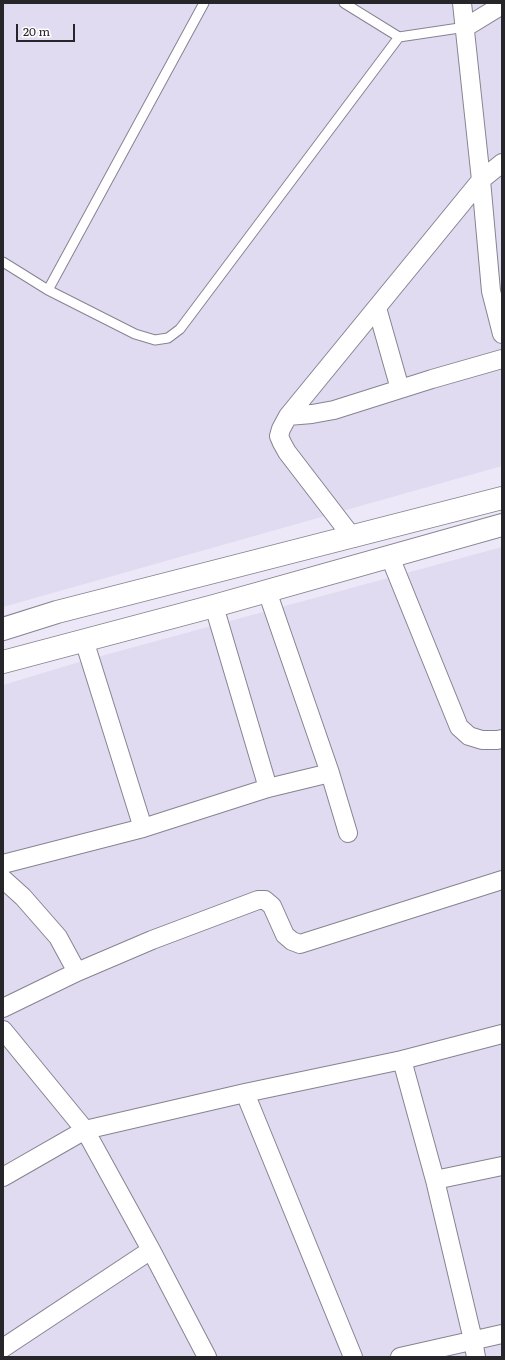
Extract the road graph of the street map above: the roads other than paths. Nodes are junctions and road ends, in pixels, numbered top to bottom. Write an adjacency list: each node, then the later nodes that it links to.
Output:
1 (204, 3): 10 (lane)
2 (344, 3): 6 (lane)
3 (462, 3): 5 (street)
4 (502, 5): 5 (street)
5 (466, 27): 6 (lane); 8 (street)
6 (399, 37): 10 (lane)
7 (502, 163): 8 (street)
8 (481, 180): 11 (street); 12 (street)
9 (3, 262): 10 (lane)
10 (48, 290)
11 (497, 290): 13 (street)
12 (377, 308): 15 (street); 16 (street)
13 (502, 334)
14 (502, 359): 15 (street)
15 (400, 389): 16 (street)
16 (288, 416): 19 (street)
17 (502, 498): 19 (main road)
18 (502, 525): 20 (main road)
19 (353, 538): 23 (main road)
20 (390, 557): 21 (main road); 26 (street)
21 (267, 591): 22 (main road); 27 (street)
22 (214, 606): 24 (main road); 28 (street)
23 (3, 629)
24 (84, 640): 25 (main road); 29 (street)
25 (3, 662)
26 (502, 739)
27 (330, 773): 28 (street); 30 (street)
28 (268, 788): 29 (street)
29 (143, 828): 31 (street)
30 (348, 833)
31 (3, 864)
32 (3, 879): 34 (street)
33 (502, 880): 34 (street)
34 (77, 972): 35 (street)
35 (3, 1008)
36 (3, 1030): 40 (street)
37 (502, 1034): 38 (street)
38 (402, 1060): 39 (street); 43 (street)
39 (245, 1093): 40 (street); 49 (street)
40 (85, 1130): 42 (street); 44 (street)
41 (502, 1166): 43 (street)
42 (3, 1177)
43 (435, 1180): 47 (street)
44 (151, 1250): 46 (street); 48 (street)
45 (502, 1334): 47 (street)
46 (3, 1348)
47 (475, 1349): 50 (street)
48 (207, 1357)
49 (353, 1357)
50 (400, 1357)

